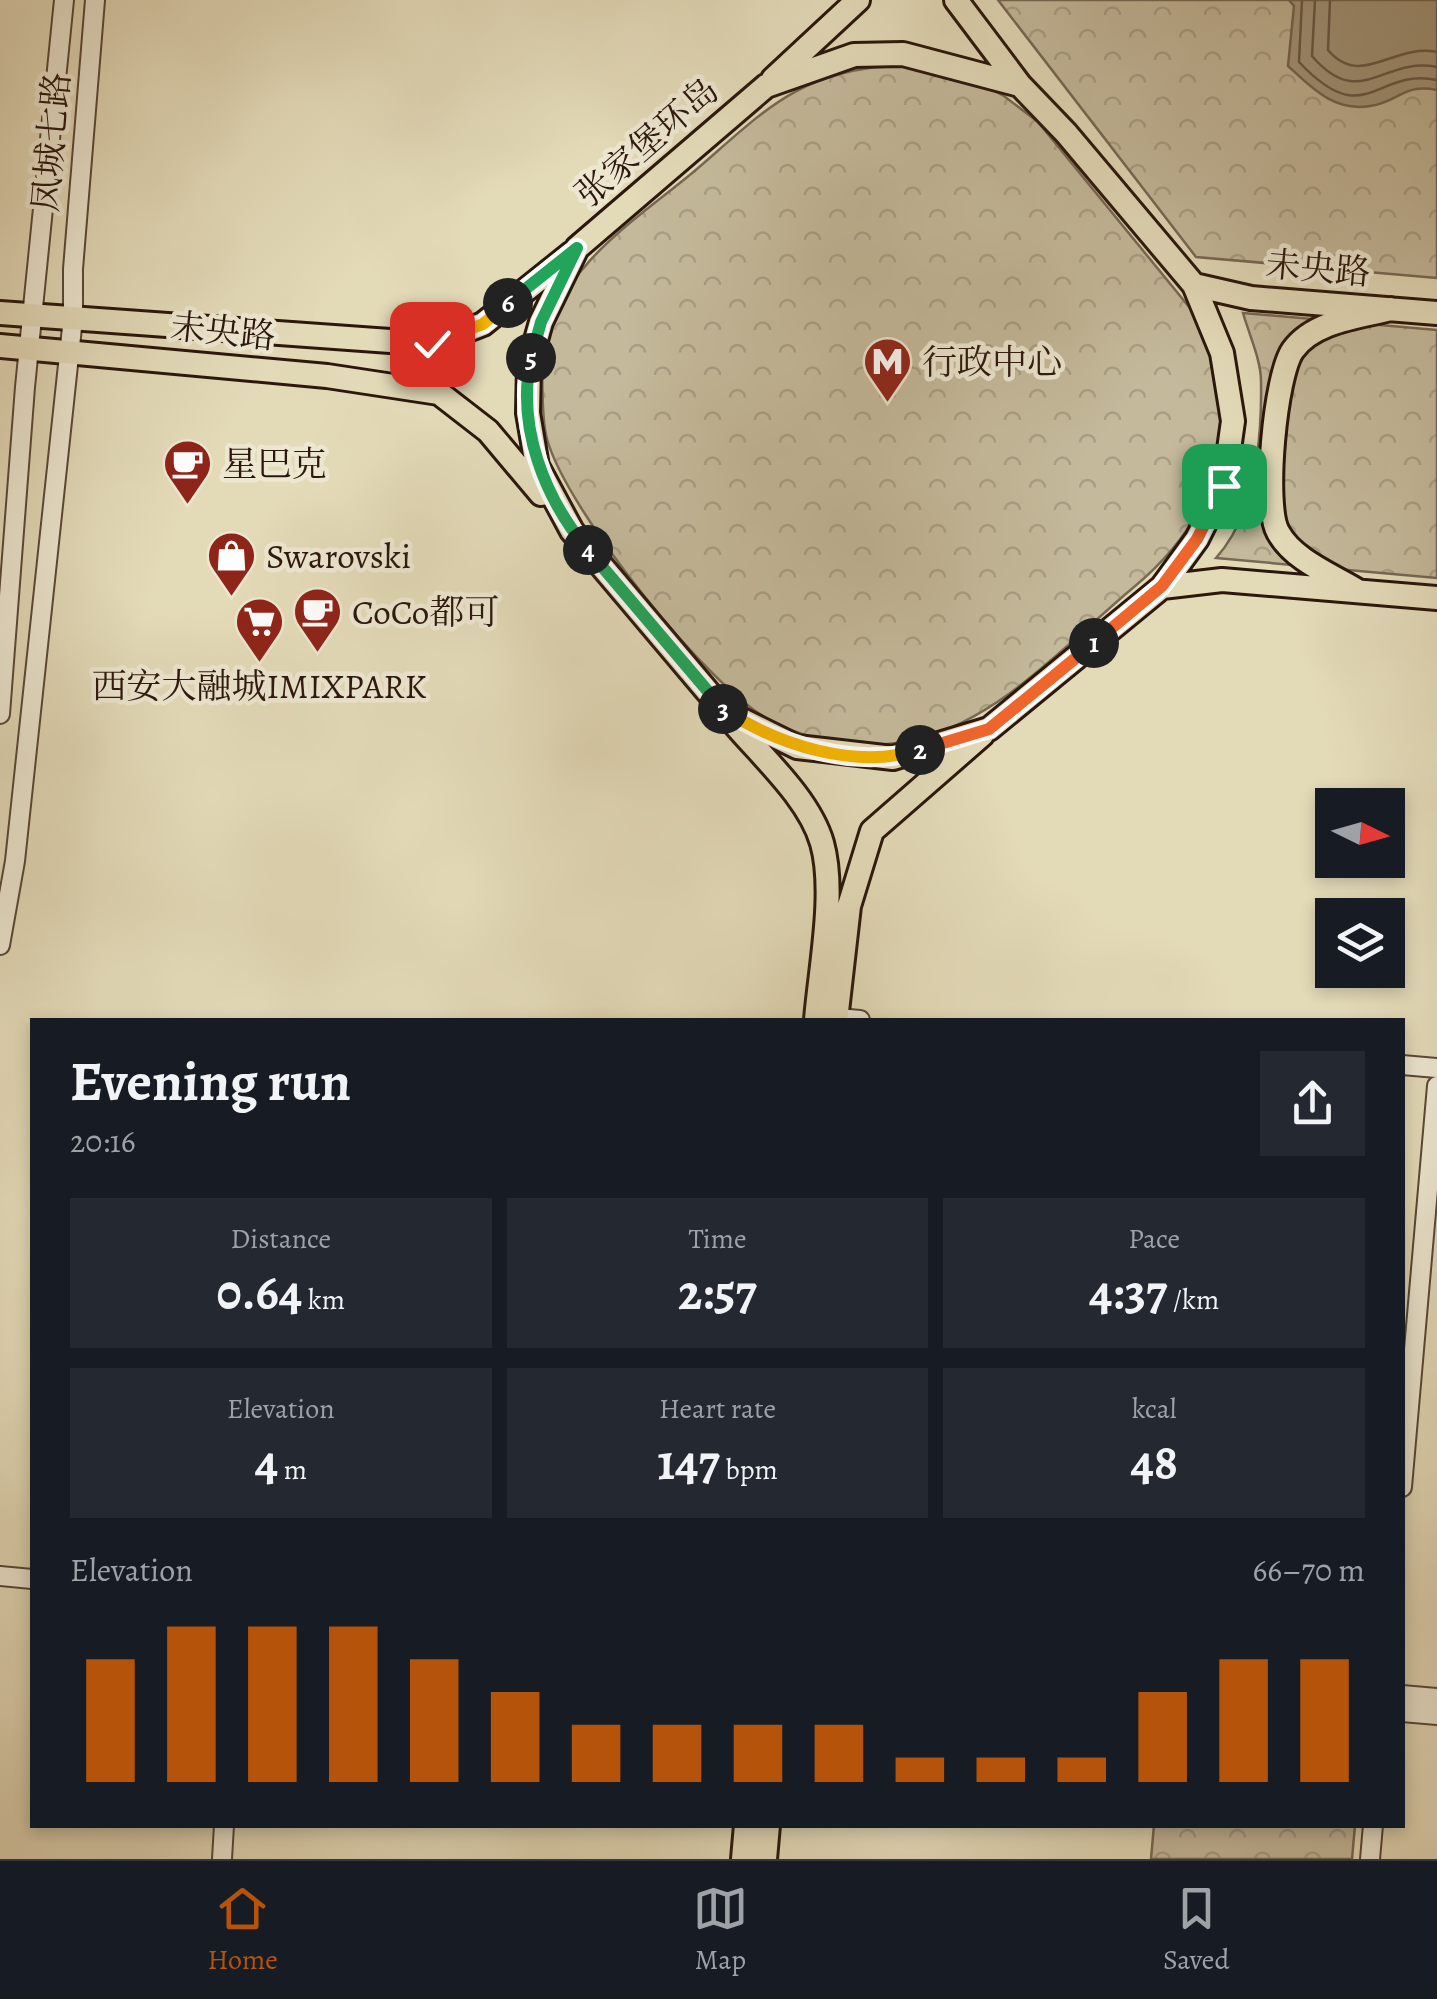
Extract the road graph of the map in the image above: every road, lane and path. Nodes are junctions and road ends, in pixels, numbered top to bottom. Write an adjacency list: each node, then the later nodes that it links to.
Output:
1 (64, 0): 12 (street, 凤城七路)
2 (95, 0): 13 (street, 凤城七路)
3 (858, 0): 6 (main road)
4 (956, 0): 5 (main road)
5 (1020, 84): 6 (main road, 张家堡环岛); 8 (main road, 张家堡环岛)
6 (766, 86): 7 (main road, 张家堡环岛)
7 (577, 248): 13 (main road, 未央路); 17 (main road, 张家堡环岛)
8 (1194, 284): 9 (main road, 未央路); 18 (main road, 张家堡环岛)
9 (1391, 309): 10 (main road, 未央路); 19 (main road)
10 (1437, 312)
11 (0, 313): 12 (main road, 未央路)
12 (32, 314): 13 (main road, 未央路); 15 (street, 凤城七路)
13 (74, 318): 16 (street, 凤城七路)
14 (0, 346): 15 (main road, 未央路)
15 (30, 349): 16 (main road, 未央路); 22 (street, 凤城七路)
16 (70, 350): 17 (main road, 未央路); 24 (street, 凤城七路)
17 (572, 531): 21 (main road, 张家堡环岛)
18 (1162, 586): 19 (main road); 23 (main road, 张家堡环岛)
19 (1358, 592): 20 (main road)
20 (1437, 598)
21 (724, 711): 23 (main road, 张家堡环岛); 25 (main road)
22 (0, 714)
23 (989, 729): 26 (main road)
24 (0, 946)
25 (833, 1018)
26 (833, 1018)
27 (1405, 1066): 28 (street)
28 (1437, 1068)
29 (1437, 1086): 30 (street)
30 (1405, 1453)
31 (0, 1576): 32 (street)
32 (30, 1579)
33 (1405, 1695): 34 (street)
34 (1437, 1698)
35 (1405, 1712): 36 (street)
36 (1437, 1715)
37 (224, 1828): 41 (street)
38 (746, 1828): 42 (main road)
39 (768, 1828): 43 (main road)
40 (1373, 1828): 44 (street)
41 (222, 1859)
42 (743, 1859)
43 (764, 1859)
44 (1370, 1859)

